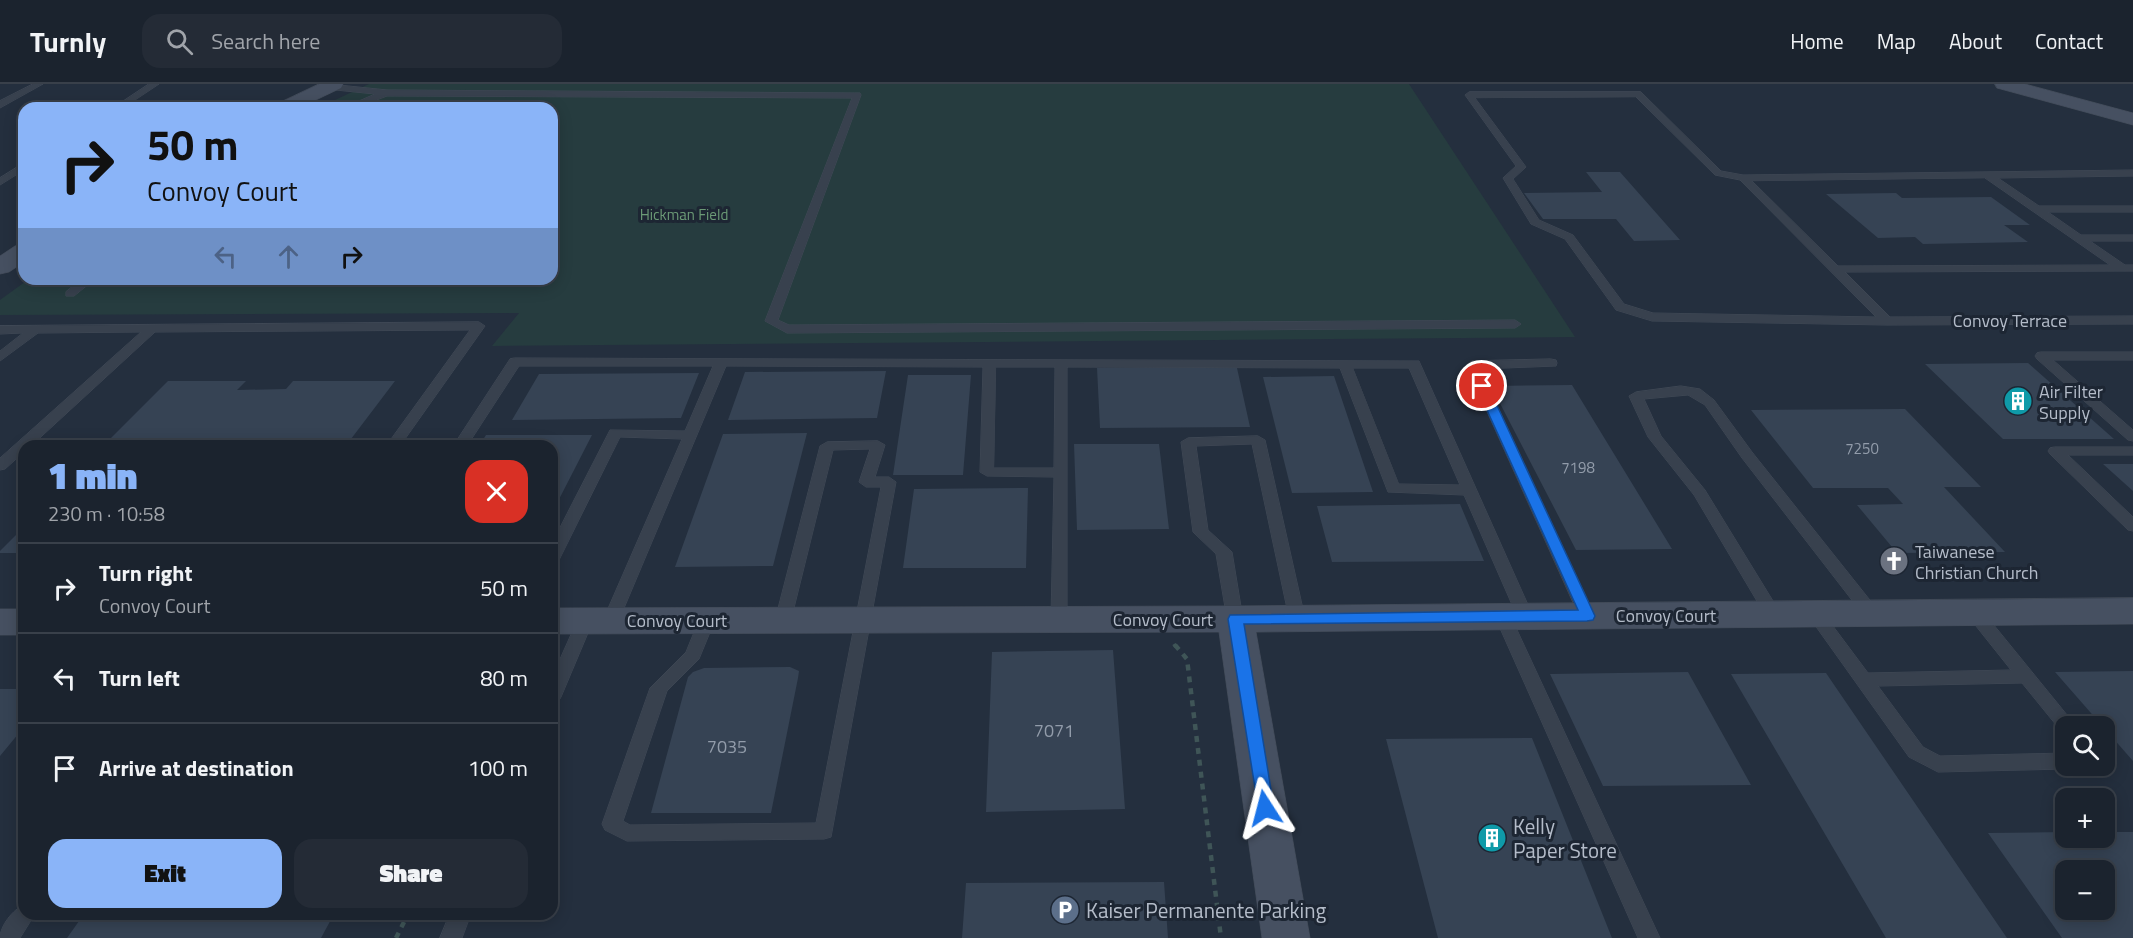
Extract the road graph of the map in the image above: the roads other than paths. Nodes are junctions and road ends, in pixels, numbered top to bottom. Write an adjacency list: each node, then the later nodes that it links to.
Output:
1 (39, 84): 11 (lane)
2 (155, 84): 8 (lane)
3 (399, 84): 7 (lane)
4 (2004, 84): 12 (street)
5 (332, 85): 7 (lane); 9 (street)
6 (859, 89): 7 (lane); 30 (lane)
7 (387, 93): 10 (lane)
8 (126, 102)
9 (297, 102)
10 (363, 102)
11 (0, 105)
12 (2132, 118)
13 (18, 170): 17 (lane)
14 (2133, 173): 15 (lane)
15 (1987, 175): 16 (lane); 18 (lane)
16 (1743, 178): 25 (lane); 29 (lane, Convoy Terrace)
17 (0, 182)
18 (2036, 209): 19 (lane); 20 (lane)
19 (2133, 209)
20 (2078, 238): 21 (lane); 24 (lane)
21 (2133, 238)
22 (18, 254): 23 (street)
23 (0, 267)
24 (2127, 268): 25 (lane)
25 (1835, 269): 29 (lane)
26 (81, 285): 27 (lane)
27 (70, 294)
28 (2133, 320): 29 (lane, Convoy Terrace)
29 (1887, 321)
30 (1515, 324)
31 (152, 329): 33 (lane); 43 (lane); 44 (lane)
32 (0, 330): 33 (lane)
33 (35, 330): 35 (lane)
34 (2133, 356): 42 (lane)
35 (0, 357)
36 (721, 363): 37 (lane); 41 (lane); 45 (lane)
37 (990, 363): 38 (lane); 49 (lane)
38 (1061, 363): 40 (lane); 49 (lane)
39 (1551, 363): 59 (lane)
40 (1345, 364): 50 (lane); 50 (lane)
41 (690, 435): 52 (lane); 66 (lane)
42 (2133, 437)
43 (29, 440)
44 (397, 440)
45 (464, 440)
46 (18, 450): 48 (lane)
47 (2133, 451): 51 (lane)
48 (0, 466)
49 (1061, 473): 60 (lane)
50 (1469, 490): 58 (lane)
51 (2133, 526)
52 (558, 546)
53 (2133, 611): 54 (street, Convoy Court)
54 (1974, 612): 55 (street, Convoy Court); 69 (lane)
55 (1871, 613): 56 (lane); 57 (street, Convoy Court)
56 (1773, 614): 57 (street, Convoy Court); 59 (street, Convoy Court)
57 (1815, 614): 70 (lane)
58 (1514, 616): 59 (street, Convoy Court); 61 (street, Convoy Court); 79 (lane)
59 (1587, 616)
60 (1059, 618): 62 (street, Convoy Court); 65 (street, Convoy Court)
61 (1297, 618): 62 (street, Convoy Court); 62 (lane)
62 (1235, 619): 78 (street)
63 (707, 620): 64 (street, Convoy Court); 65 (lane); 66 (street, Convoy Court)
64 (783, 620): 65 (street, Convoy Court); 65 (lane)
65 (864, 620)
66 (583, 621): 71 (lane)
67 (0, 622): 68 (street)
68 (18, 622)
69 (2026, 676): 70 (lane); 72 (lane)
70 (1864, 680): 73 (lane)
71 (558, 682)
72 (2059, 716)
73 (2055, 761)
74 (20, 920): 76 (lane)
75 (458, 920): 77 (lane)
76 (7, 938)
77 (451, 938)
78 (1286, 938)
79 (1649, 938)

